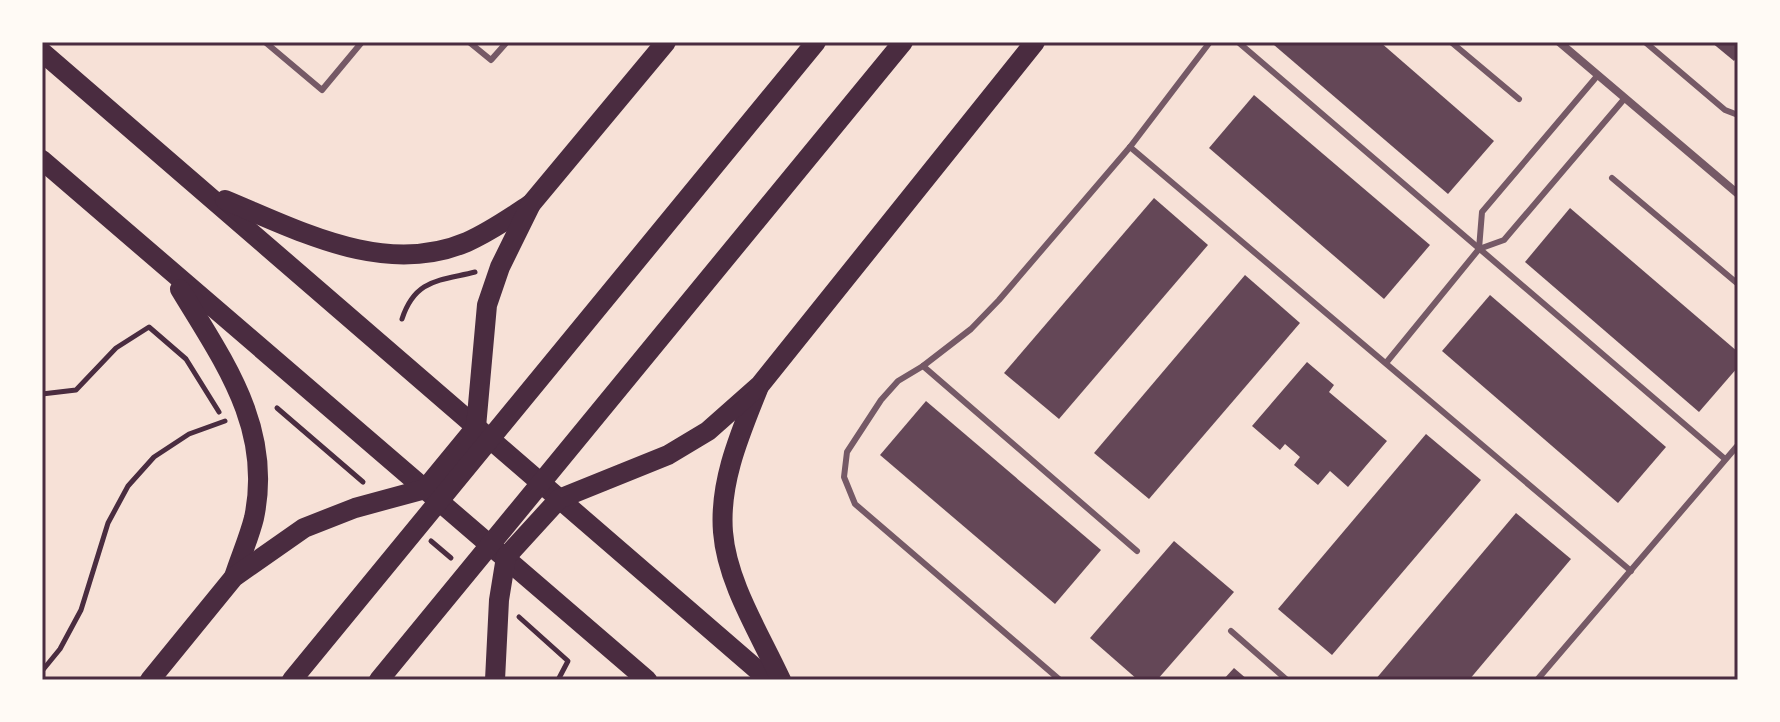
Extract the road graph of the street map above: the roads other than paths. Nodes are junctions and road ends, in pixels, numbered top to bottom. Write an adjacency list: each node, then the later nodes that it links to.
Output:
1 (265, 42): 2 (lane)
2 (362, 42)
3 (469, 42): 4 (lane)
4 (507, 42)
5 (666, 42): 24 (main road)
6 (816, 42): 42 (main road)
7 (903, 42): 43 (main road)
8 (1035, 42): 30 (main road)
9 (1210, 42): 19 (lane)
10 (1238, 42): 25 (lane)
11 (1451, 42): 17 (lane)
12 (1559, 42): 15 (street)
13 (1645, 42): 18 (lane)
14 (42, 52): 22 (main road)
15 (1598, 75): 16 (street); 25 (lane)
16 (1625, 98): 23 (street); 25 (lane)
17 (1519, 99)
18 (1738, 115)
19 (1130, 147): 28 (lane); 29 (lane)
20 (42, 160): 26 (main road)
21 (1612, 178): 27 (lane)
22 (209, 194): 24 (main road); 31 (main road)
23 (1738, 194)
24 (531, 204): 31 (main road)
25 (1479, 249): 28 (lane); 33 (lane)
26 (169, 272): 34 (main road); 39 (main road)
27 (1738, 284)
28 (1386, 363): 38 (lane)
29 (923, 366): 36 (lane); 48 (lane)
30 (760, 385): 35 (main road); 47 (main road)
31 (476, 427): 34 (main road); 35 (main road)
32 (1738, 445): 33 (lane)
33 (1725, 459): 38 (lane)
34 (425, 489): 37 (main road); 39 (main road)
35 (559, 499): 37 (main road); 46 (main road)
36 (1137, 551)
37 (506, 557): 44 (main road); 45 (main road)
38 (1631, 571): 50 (lane)
39 (234, 577): 41 (main road)
40 (1231, 631): 49 (lane)
41 (150, 680)
42 (292, 680)
43 (379, 680)
44 (495, 680)
45 (647, 680)
46 (769, 680)
47 (781, 680)
48 (1060, 680)
49 (1287, 680)
50 (1537, 680)

